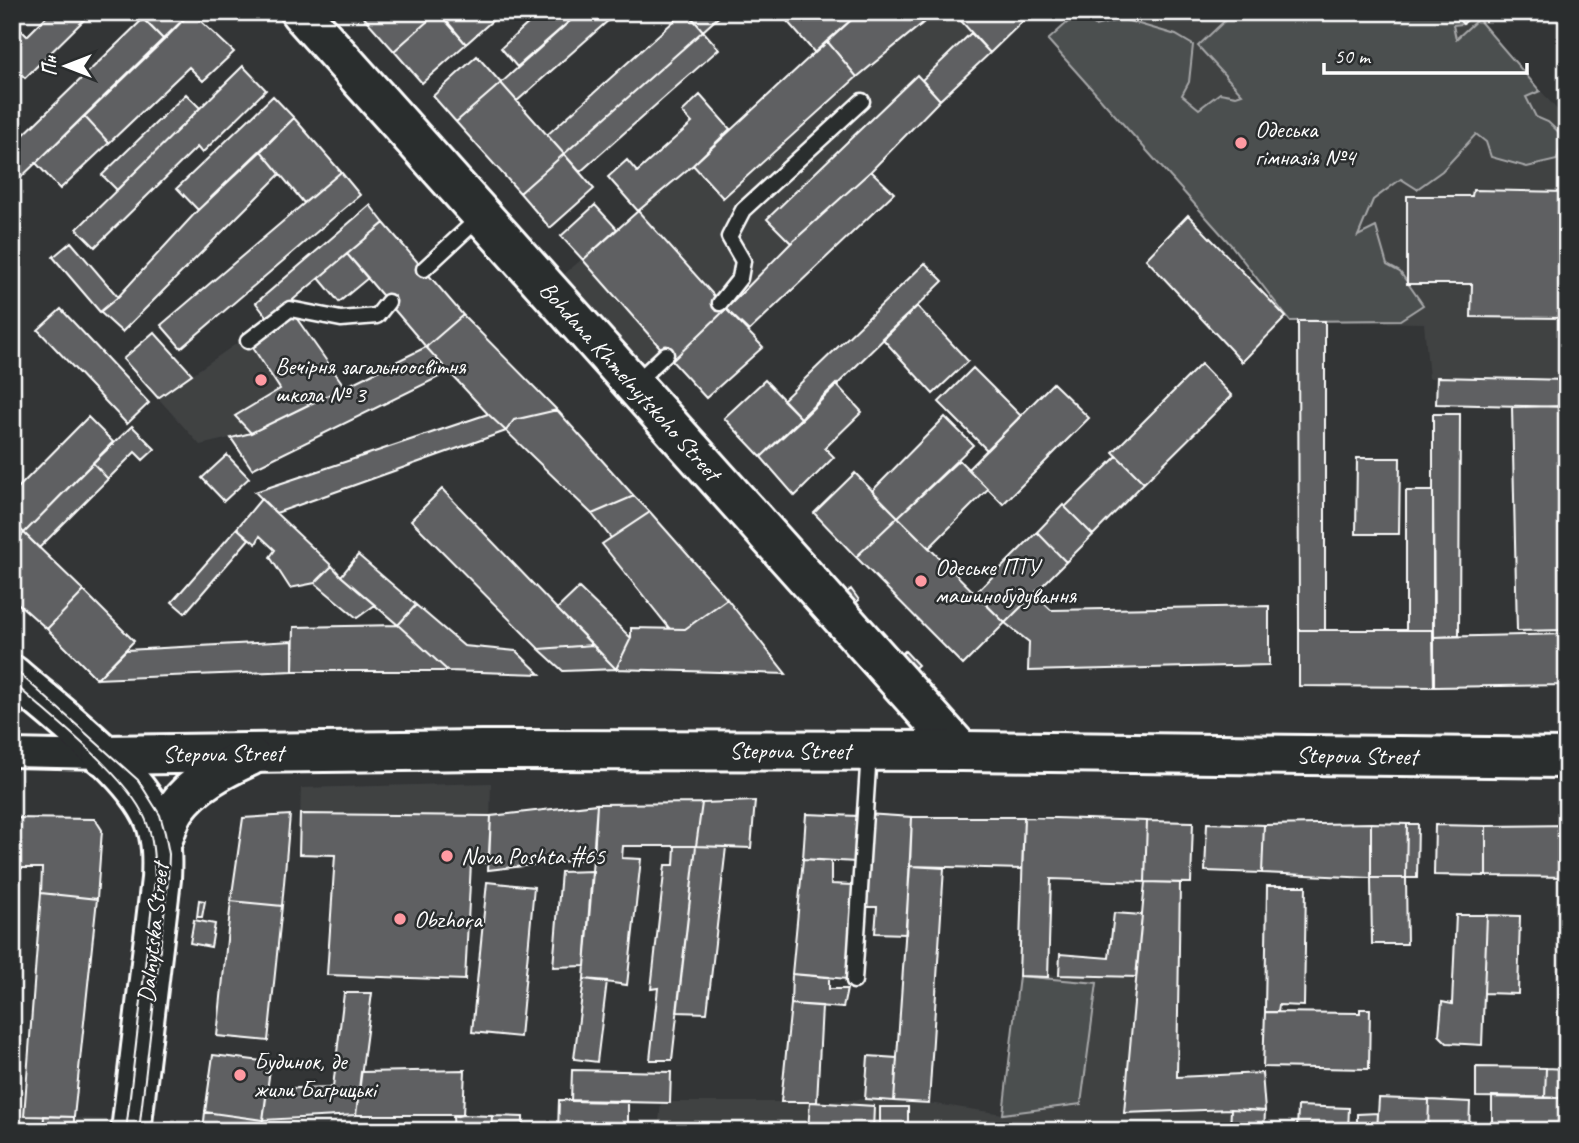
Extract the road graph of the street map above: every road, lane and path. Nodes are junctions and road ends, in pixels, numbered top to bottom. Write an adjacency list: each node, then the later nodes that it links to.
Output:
1 (300, 12): 3 (main road, Bohdana Khmelnytskoho Street)
2 (862, 102): 6 (lane)
3 (481, 216): 4 (lane); 9 (main road, Bohdana Khmelnytskoho Street)
4 (424, 269)
5 (388, 302): 7 (lane)
6 (720, 303)
7 (248, 341)
8 (666, 354): 9 (lane)
9 (633, 384): 12 (main road, Bohdana Khmelnytskoho Street)
10 (12, 676): 15 (main road, Dalnytska Street)
11 (869, 751): 12 (main road, Stepova Street); 14 (main road, Stepova Street); 18 (lane)
12 (961, 751): 16 (main road, Stepova Street)
13 (12, 753): 15 (street, Stepova Street)
14 (255, 754): 15 (main road, Stepova Street); 17 (main road)
15 (102, 755): 17 (main road, Dalnytska Street)
16 (1567, 758)
17 (161, 844): 19 (main road, Dalnytska Street)
18 (854, 981)
19 (131, 1131)

